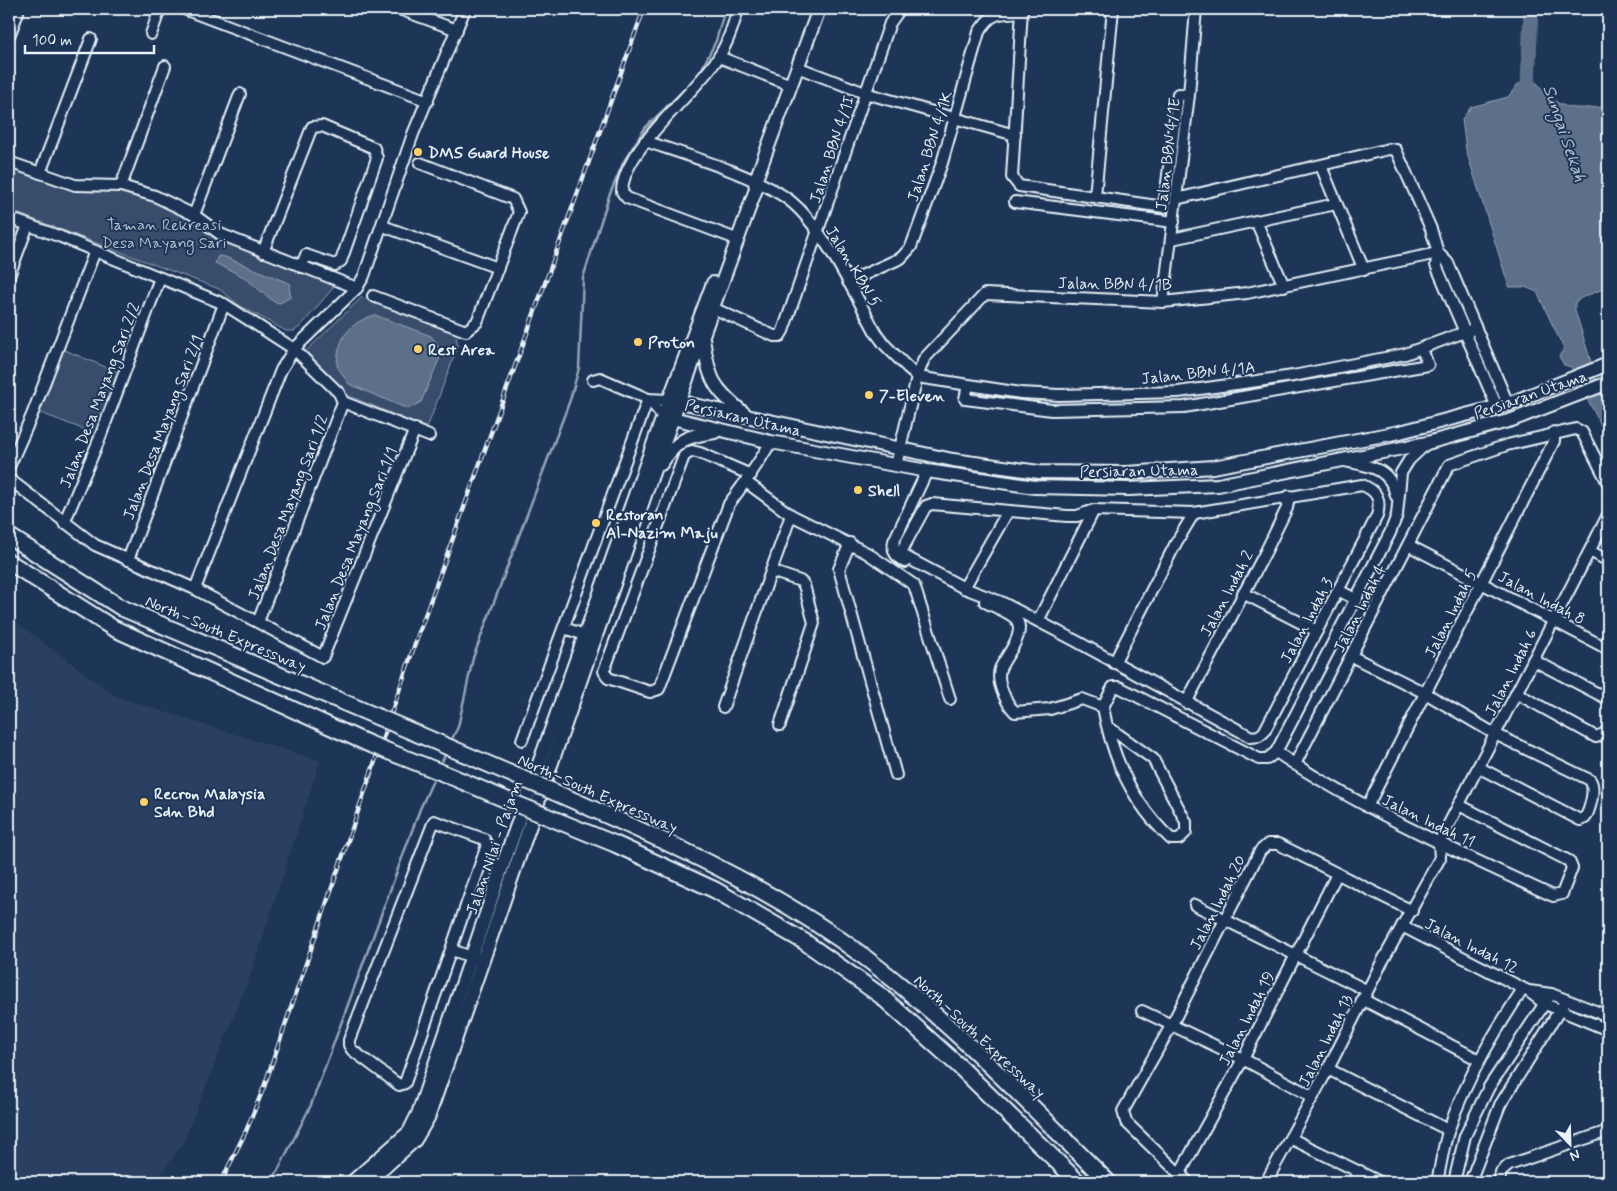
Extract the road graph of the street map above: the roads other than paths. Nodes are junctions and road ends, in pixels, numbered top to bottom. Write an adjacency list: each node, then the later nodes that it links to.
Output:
1 (160, 9): 13 (street)
2 (184, 9): 23 (street)
3 (399, 9): 12 (street)
4 (465, 9): 12 (street)
5 (738, 9): 16 (street)
6 (819, 9): 18 (main road)
7 (900, 9): 20 (street, Jalan BBN 4/1I)
8 (1113, 9): 33 (street)
9 (1196, 9): 22 (street, Jalan BBN 4/1E)
10 (1022, 10): 24 (street, Jalan BBN 4/1K); 25 (street)
11 (18, 12): 14 (street)
12 (457, 30): 23 (street)
13 (151, 34)
14 (9, 36)
15 (91, 39): 30 (street)
16 (719, 57): 19 (street); 26 (street)
17 (165, 66): 32 (street)
18 (798, 67): 19 (main road); 20 (street)
19 (791, 85): 31 (main road)
20 (865, 93): 24 (street); 43 (street, Jalan BBN 4/1I)
21 (240, 94): 37 (street)
22 (1188, 95): 33 (street); 34 (street, Jalan BBN 4/1E)
23 (428, 101): 42 (street)
24 (954, 120): 25 (street); 54 (street, Jalan BBN 4/1K)
25 (1015, 136): 33 (street)
26 (645, 141): 31 (street, Jalan KBN 5); 44 (street)
27 (9, 162): 30 (street)
28 (420, 163): 50 (street)
29 (1321, 166): 34 (street); 36 (street); 48 (street)
30 (40, 173): 32 (street)
31 (756, 182): 43 (street, Jalan KBN 5); 44 (main road); 60 (main road)
32 (121, 186): 37 (street)
33 (1095, 196)
34 (1176, 199): 40 (street, Jalan BBN 4/1E)
35 (1015, 202): 40 (street)
36 (1336, 204): 39 (street); 51 (street)
37 (194, 215): 47 (street)
38 (9, 218): 41 (street)
39 (1256, 221): 45 (street); 55 (street)
40 (1174, 222): 45 (street, Jalan BBN 4/1E)
41 (28, 225): 46 (street); 52 (street)
42 (383, 226): 50 (street); 56 (street)
43 (819, 233): 54 (street, Jalan KBN 5); 60 (street, Jalan BBN 4/1I)
44 (731, 237): 73 (main road)
45 (1172, 239): 58 (street, Jalan BBN 4/1E)
46 (95, 251): 53 (street); 88 (street)
47 (263, 252): 49 (street); 49 (street)
48 (1438, 253): 51 (street, Jalan BBN 4/1B); 61 (street); 62 (street)
49 (301, 267): 56 (street)
50 (498, 268): 57 (street)
51 (1364, 270): 55 (street, Jalan BBN 4/1B)
52 (9, 276)
53 (160, 278): 59 (street); 101 (street, Jalan Desa Mayang Sari 2/2)
54 (848, 282): 67 (street, Jalan KBN 5)
55 (1284, 286): 58 (street, Jalan BBN 4/1B)
56 (357, 288): 64 (street)
57 (373, 296)
58 (1163, 302): 67 (street, Jalan BBN 4/1B)
59 (224, 304): 64 (street); 106 (street, Jalan Desa Mayang Sari 2/1)
60 (713, 308): 63 (main road)
61 (1476, 328): 62 (street, Jalan BBN 4/1A); 75 (street)
62 (1465, 333): 65 (street, Jalan BBN 4/1A); 75 (street)
63 (702, 335): 73 (main road); 77 (main road)
64 (294, 349): 74 (street); 112 (street)
65 (1422, 349): 71 (street, Jalan BBN 4/1A); 76 (street)
66 (1606, 365): 75 (main road, Persiaran Utama)
67 (917, 377): 70 (street, Jalan BBN 4/1A); 85 (street, Jalan BBN 4/1B)
68 (593, 380): 72 (street)
69 (1608, 383): 84 (main road, Persiaran Utama)
70 (968, 385): 71 (street, Jalan BBN 4/1A); 76 (street)
71 (1093, 395): 76 (street)
72 (648, 399): 73 (street); 78 (street); 119 (street)
73 (674, 401): 77 (main road, Persiaran Utama); 78 (main road)
74 (343, 402): 79 (street); 118 (street, Jalan Desa Mayang Sari 1/2)
75 (1503, 405): 85 (main road, Persiaran Utama)
76 (1094, 410)
77 (748, 416): 85 (main road, Persiaran Utama)
78 (668, 417): 80 (main road, Persiaran Utama); 90 (main road, Jalan Nilai - Pajam); 121 (main road, Jalan Nilai - Pajam)
79 (415, 429): 82 (street); 118 (street, Jalan Desa Mayang Sari 1/1)
80 (723, 431): 83 (main road, Persiaran Utama); 90 (main road)
81 (1554, 432): 93 (street); 104 (street, Jalan Indah 4); 110 (street, Jalan Indah 5)
82 (429, 436)
83 (771, 442): 87 (main road, Persiaran Utama); 92 (street)
84 (1427, 443): 86 (main road, Persiaran Utama); 95 (street)
85 (900, 448): 87 (street, Jalan BBN 4/1B)
86 (1344, 461): 89 (main road, Persiaran Utama); 95 (street)
87 (896, 465): 89 (main road, Persiaran Utama)
88 (9, 467)
89 (926, 471): 132 (street)
90 (652, 478): 154 (main road, Jalan Nilai - Pajam)
91 (9, 479): 101 (street)
92 (748, 479): 92 (street); 99 (street)
93 (1608, 483)
94 (1289, 496): 98 (street); 113 (street, Jalan Indah 3); 114 (street, Jalan Indah 2)
95 (1397, 500): 115 (street)
96 (1094, 510): 97 (street); 98 (street); 117 (street)
97 (1008, 511): 111 (street); 111 (street)
98 (1194, 513): 125 (street)
99 (791, 515): 103 (street); 109 (street)
100 (1608, 515): 105 (street, Jalan Indah 6)
101 (64, 523): 106 (street)
102 (9, 536): 177 (highway, North–South Expressway, bridge)
103 (850, 543): 128 (street); 141 (street)
104 (1408, 545): 110 (street, Jalan Indah 8); 123 (street, Jalan Indah 4)
105 (1590, 551): 108 (street); 116 (street, Jalan Indah 6)
106 (128, 560): 112 (street)
107 (9, 562): 176 (highway, bridge)
108 (1608, 562)
109 (771, 571): 131 (street); 133 (street)
110 (1482, 583): 116 (street, Jalan Indah 8); 126 (street, Jalan Indah 5)
111 (964, 588): 117 (street)
112 (196, 589): 118 (street)
113 (1338, 590): 115 (street); 120 (street, Jalan Indah 3)
114 (1243, 593): 120 (street); 130 (street, Jalan Indah 2)
115 (1357, 600): 138 (street)
116 (1554, 620): 122 (street, Jalan Indah 8); 124 (street, Jalan Indah 6)
117 (1038, 621): 125 (street)
118 (258, 622)
119 (564, 628): 121 (street); 137 (street)
120 (1317, 631): 130 (street, Jalan Indah 3)
121 (585, 635): 146 (main road, Jalan Nilai - Pajam)
122 (1608, 649)
123 (1351, 656): 126 (street); 139 (street, Jalan Indah 4)
124 (1533, 660): 127 (street, Jalan Indah 6); 129 (street)
125 (1114, 663): 130 (street)
126 (1426, 693): 136 (street); 143 (street, Jalan Indah 5)
127 (1516, 693): 135 (street); 136 (street, Jalan Indah 6)
128 (950, 699)
129 (1608, 699)
130 (1186, 703)
131 (723, 707)
132 (1103, 707): 134 (street); 138 (street)
133 (780, 725)
134 (1108, 727): 134 (street)
135 (1608, 727)
136 (1495, 734): 140 (street, Jalan Indah 6); 140 (street)
137 (522, 740)
138 (1276, 752): 139 (street, Jalan Indah 11)
139 (1295, 764): 143 (street, Jalan Indah 11)
140 (1478, 767): 142 (street, Jalan Indah 6)
141 (896, 775)
142 (1459, 805): 144 (street, Jalan Indah 6); 144 (street, Jalan Indah 11)
143 (1367, 807): 144 (street, Jalan Indah 11)
144 (1439, 843): 149 (street, Jalan Indah 6)
145 (482, 860): 146 (street); 152 (street); 152 (street)
146 (502, 867): 154 (main road, Jalan Nilai - Pajam)
147 (1337, 874): 149 (street, Jalan Indah 20); 150 (street, Jalan Indah 20); 153 (street, Jalan Indah 19)
148 (1195, 905): 150 (street)
149 (1412, 911): 151 (street, Jalan Indah 13)
150 (1226, 919): 153 (street); 163 (street, Jalan Indah 20)
151 (1402, 926): 155 (street, Jalan Indah 12); 157 (street, Jalan Indah 13)
152 (452, 950): 154 (street)
153 (1296, 954): 157 (street); 165 (street, Jalan Indah 19)
154 (477, 959): 174 (main road, Jalan Nilai - Pajam); 175 (main road, Jalan Nilai - Pajam)
155 (1526, 990): 156 (street, Jalan Indah 12); 159 (street, Jalan Indah 12); 166 (street)
156 (1551, 994): 158 (street, Jalan Indah 12); 159 (street)
157 (1364, 995): 166 (street); 167 (street, Jalan Indah 13)
158 (1566, 1000): 160 (street); 162 (street, Jalan Indah 12)
159 (1545, 1004): 160 (street, Jalan Indah 12); 183 (street)
160 (1560, 1010): 164 (street, Jalan Indah 12); 184 (street)
161 (1142, 1011): 163 (street)
162 (1608, 1016)
163 (1171, 1026): 165 (street); 173 (street, Jalan Indah 20)
164 (1608, 1030)
165 (1243, 1059): 168 (street); 173 (street, Jalan Indah 19)
166 (1479, 1060): 169 (street)
167 (1328, 1069): 168 (street, Jalan Indah 13); 169 (street)
168 (1313, 1097): 171 (street, Jalan Indah 13)
169 (1448, 1130): 182 (street)
170 (1608, 1131): 185 (street)
171 (1290, 1138): 172 (street); 179 (street, Jalan Indah 13)
172 (1360, 1171): 180 (street); 181 (street)
173 (1180, 1173): 178 (street)
174 (352, 1182)
175 (368, 1182)
176 (1078, 1182)
177 (1108, 1182)
178 (1188, 1182)
179 (1266, 1182)
180 (1354, 1182)
181 (1380, 1182)
182 (1437, 1182)
183 (1454, 1182)
184 (1470, 1182)
185 (1499, 1182)

